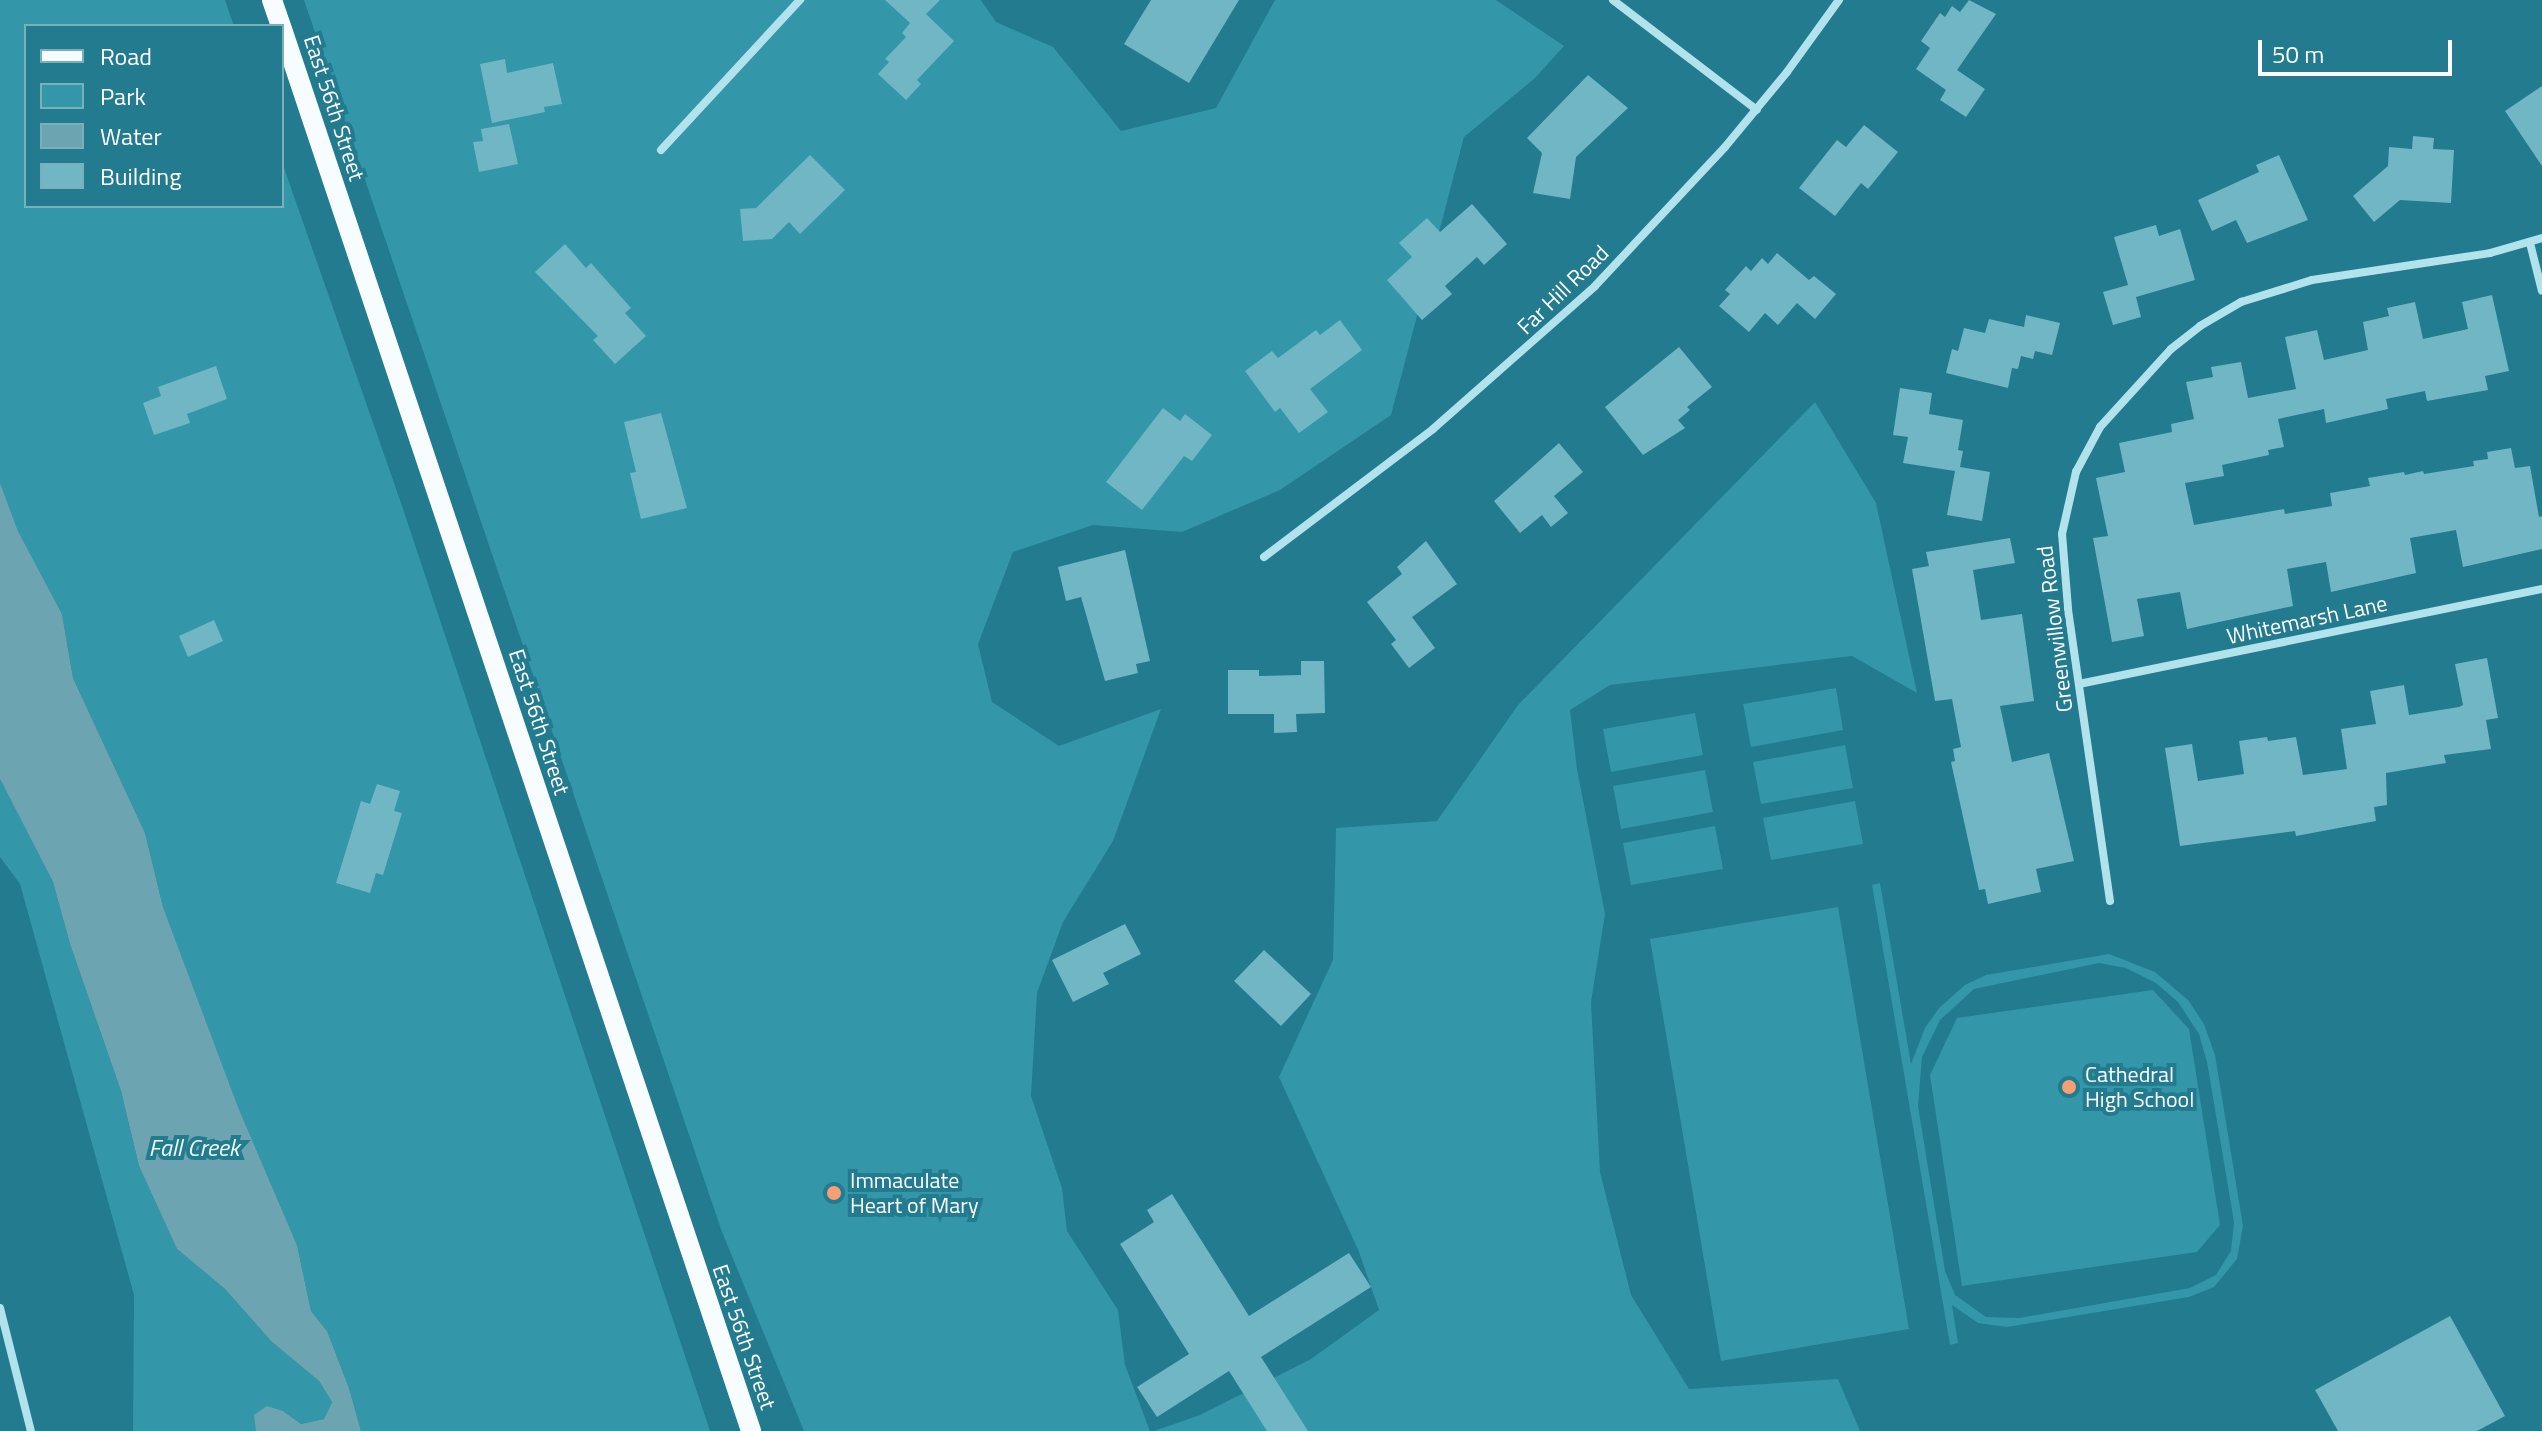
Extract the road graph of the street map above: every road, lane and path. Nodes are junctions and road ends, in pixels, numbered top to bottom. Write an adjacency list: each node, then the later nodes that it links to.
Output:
1 (272, 0): 5 (main road, East 56th Street)
2 (800, 0): 8 (street)
3 (1613, 0): 7 (street)
4 (1839, 0): 7 (street, Far Hill Road)
5 (281, 24)
6 (284, 34): 18 (main road, East 56th Street)
7 (1757, 110): 12 (street, Far Hill Road)
8 (661, 150)
9 (2542, 238): 10 (street, Greenwillow Road)
10 (2530, 243): 11 (street); 14 (street, Greenwillow Road)
11 (2542, 291)
12 (1264, 557)
13 (2542, 589): 14 (street, Whitemarsh Lane)
14 (2079, 684): 15 (street, Greenwillow Road)
15 (2110, 901)
16 (0, 1308): 17 (street)
17 (31, 1431)
18 (751, 1431)

